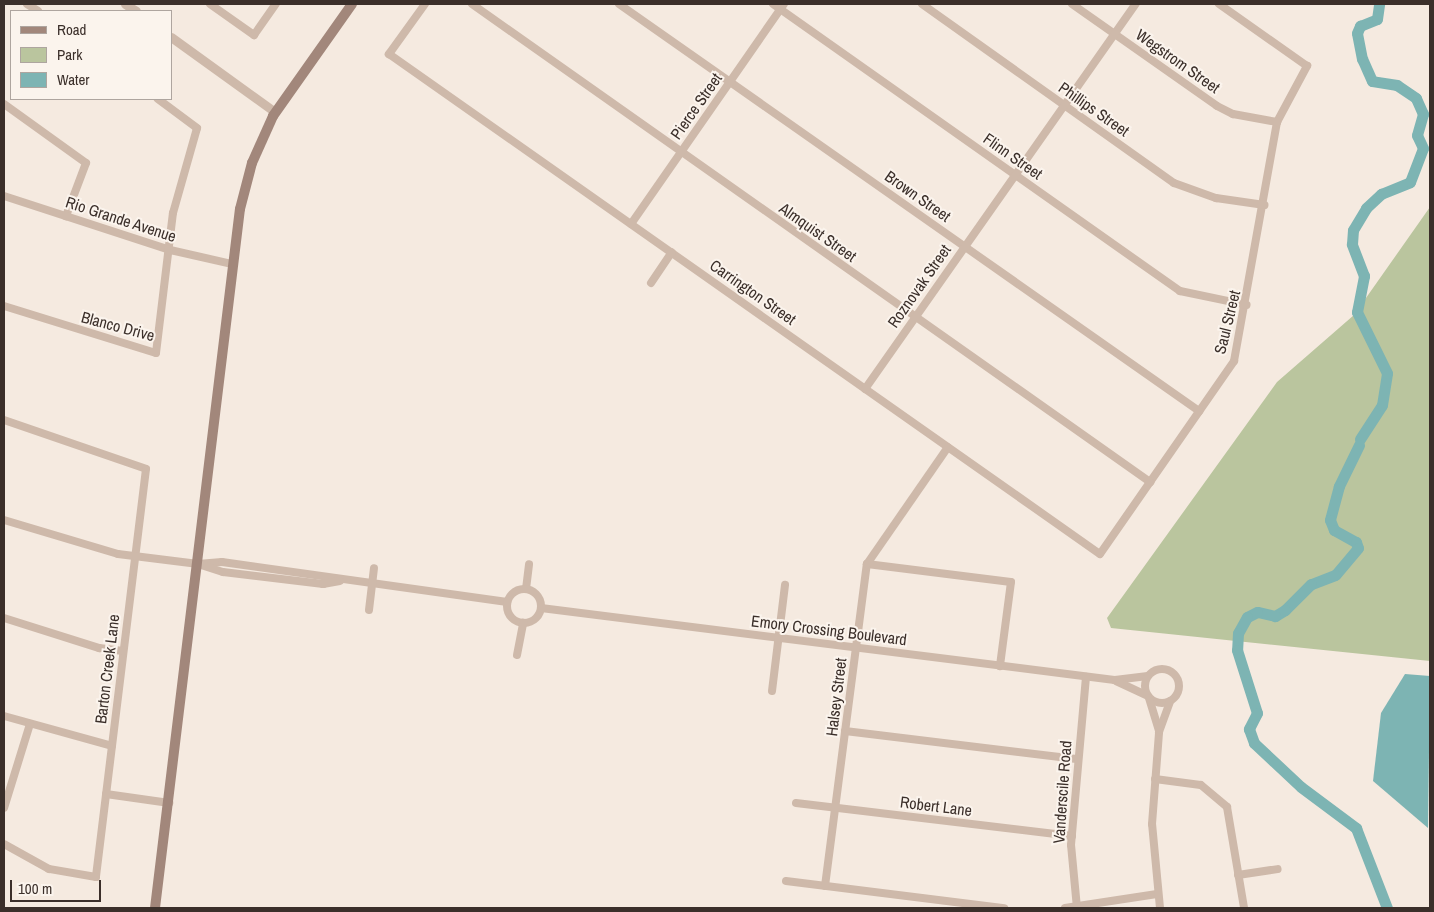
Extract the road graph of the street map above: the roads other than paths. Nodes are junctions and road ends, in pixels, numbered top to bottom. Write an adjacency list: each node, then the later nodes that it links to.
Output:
1 (210, 4): 2 (street)
2 (276, 4)
3 (352, 4): 19 (main road)
4 (425, 4): 26 (street, Carrington Street)
5 (472, 4): 21 (street, Almquist Street)
6 (620, 4): 15 (street, Brown Street)
7 (774, 4): 12 (street, Flinn Street)
8 (922, 4): 18 (street, Phillips Street)
9 (1072, 4): 13 (street, Wegstrom Street)
10 (1136, 4): 13 (street, Roznovak Street)
11 (1219, 4): 20 (street, Saul Street)
12 (782, 6): 15 (street, Pierce Street); 22 (street, Flinn Street)
13 (1115, 33): 18 (street, Roznovak Street); 20 (street, Wegstrom Street)
14 (172, 38): 19 (street)
15 (730, 82): 21 (street, Pierce Street); 27 (street, Brown Street)
16 (159, 100): 28 (street)
17 (4, 104): 25 (street)
18 (1064, 104): 22 (street, Roznovak Street); 24 (street, Phillips Street)
19 (275, 112): 30 (main road)
20 (1276, 122): 24 (street, Saul Street)
21 (681, 152): 26 (street, Pierce Street); 34 (street, Almquist Street)
22 (1015, 174): 27 (street, Roznovak Street); 32 (street, Flinn Street)
23 (4, 196): 25 (street, Rio Grande Avenue)
24 (1264, 205): 32 (street, Saul Street)
25 (66, 216): 28 (street, Rio Grande Avenue)
26 (631, 224): 29 (street, Carrington Street)
27 (964, 245): 34 (street, Roznovak Street); 36 (street, Brown Street)
28 (170, 250): 30 (street, Rio Grande Avenue); 33 (street, Blanco Drive)
29 (672, 252): 31 (street); 35 (street, Carrington Street)
30 (232, 264): 43 (main road)
31 (651, 283)
32 (1247, 304): 36 (street, Saul Street)
33 (4, 306)
34 (914, 316): 35 (street, Roznovak Street); 39 (street, Almquist Street)
35 (865, 389): 38 (street, Carrington Street)
36 (1199, 411): 39 (street, Saul Street)
37 (4, 420): 42 (street, Barton Creek Lane)
38 (948, 447): 41 (street, Carrington Street); 45 (street, Halsey Street)
39 (1150, 482): 41 (street, Saul Street)
40 (4, 520): 42 (street)
41 (1100, 554)
42 (135, 556): 43 (street); 57 (street, Barton Creek Lane)
43 (198, 564): 47 (street); 74 (main road)
44 (529, 564): 49 (street)
45 (867, 564): 56 (street, Halsey Street); 59 (street)
46 (374, 568): 47 (street)
47 (372, 585): 50 (street); 52 (street)
48 (786, 585): 55 (street)
49 (526, 589): 50 (street); 51 (street)
50 (507, 602): 54 (street)
51 (541, 608): 54 (street); 55 (street, Emory Crossing Boulevard)
52 (369, 610)
53 (4, 618): 57 (street)
54 (523, 623): 58 (street)
55 (778, 637): 56 (street, Emory Crossing Boulevard); 63 (street)
56 (856, 646): 59 (street, Emory Crossing Boulevard); 68 (street, Halsey Street)
57 (124, 651): 70 (street, Barton Creek Lane)
58 (517, 655)
59 (1000, 666): 61 (street, Emory Crossing Boulevard)
60 (1148, 676): 62 (street); 64 (street); 65 (street)
61 (1086, 677): 62 (street, Emory Crossing Boulevard); 71 (street, Vanderscile Road)
62 (1114, 680): 64 (street)
63 (772, 692)
64 (1148, 697): 65 (street); 69 (street)
65 (1170, 701): 69 (street)
66 (4, 716): 67 (street)
67 (30, 724): 70 (street); 76 (street)
68 (845, 731): 71 (street); 77 (street, Halsey Street)
69 (1159, 732): 72 (street)
70 (112, 746): 73 (street, Barton Creek Lane)
71 (1076, 758): 78 (street, Vanderscile Road)
72 (1155, 779): 81 (street); 84 (street)
73 (106, 794): 74 (street); 79 (street, Barton Creek Lane)
74 (169, 803): 87 (main road)
75 (796, 803): 77 (street, Robert Lane)
76 (4, 808)
77 (835, 808): 78 (street, Robert Lane); 83 (street, Halsey Street)
78 (1072, 836): 86 (street, Vanderscile Road)
79 (4, 844)
80 (1278, 869): 81 (street)
81 (1238, 875): 92 (street)
82 (786, 881): 83 (street)
83 (825, 886): 85 (street)
84 (1157, 894): 86 (street); 91 (street)
85 (932, 899): 88 (street); 89 (street)
86 (1077, 907): 90 (street)
87 (155, 908)
88 (931, 908)
89 (1004, 908)
90 (1065, 908)
91 (1160, 908)
92 (1244, 908)

